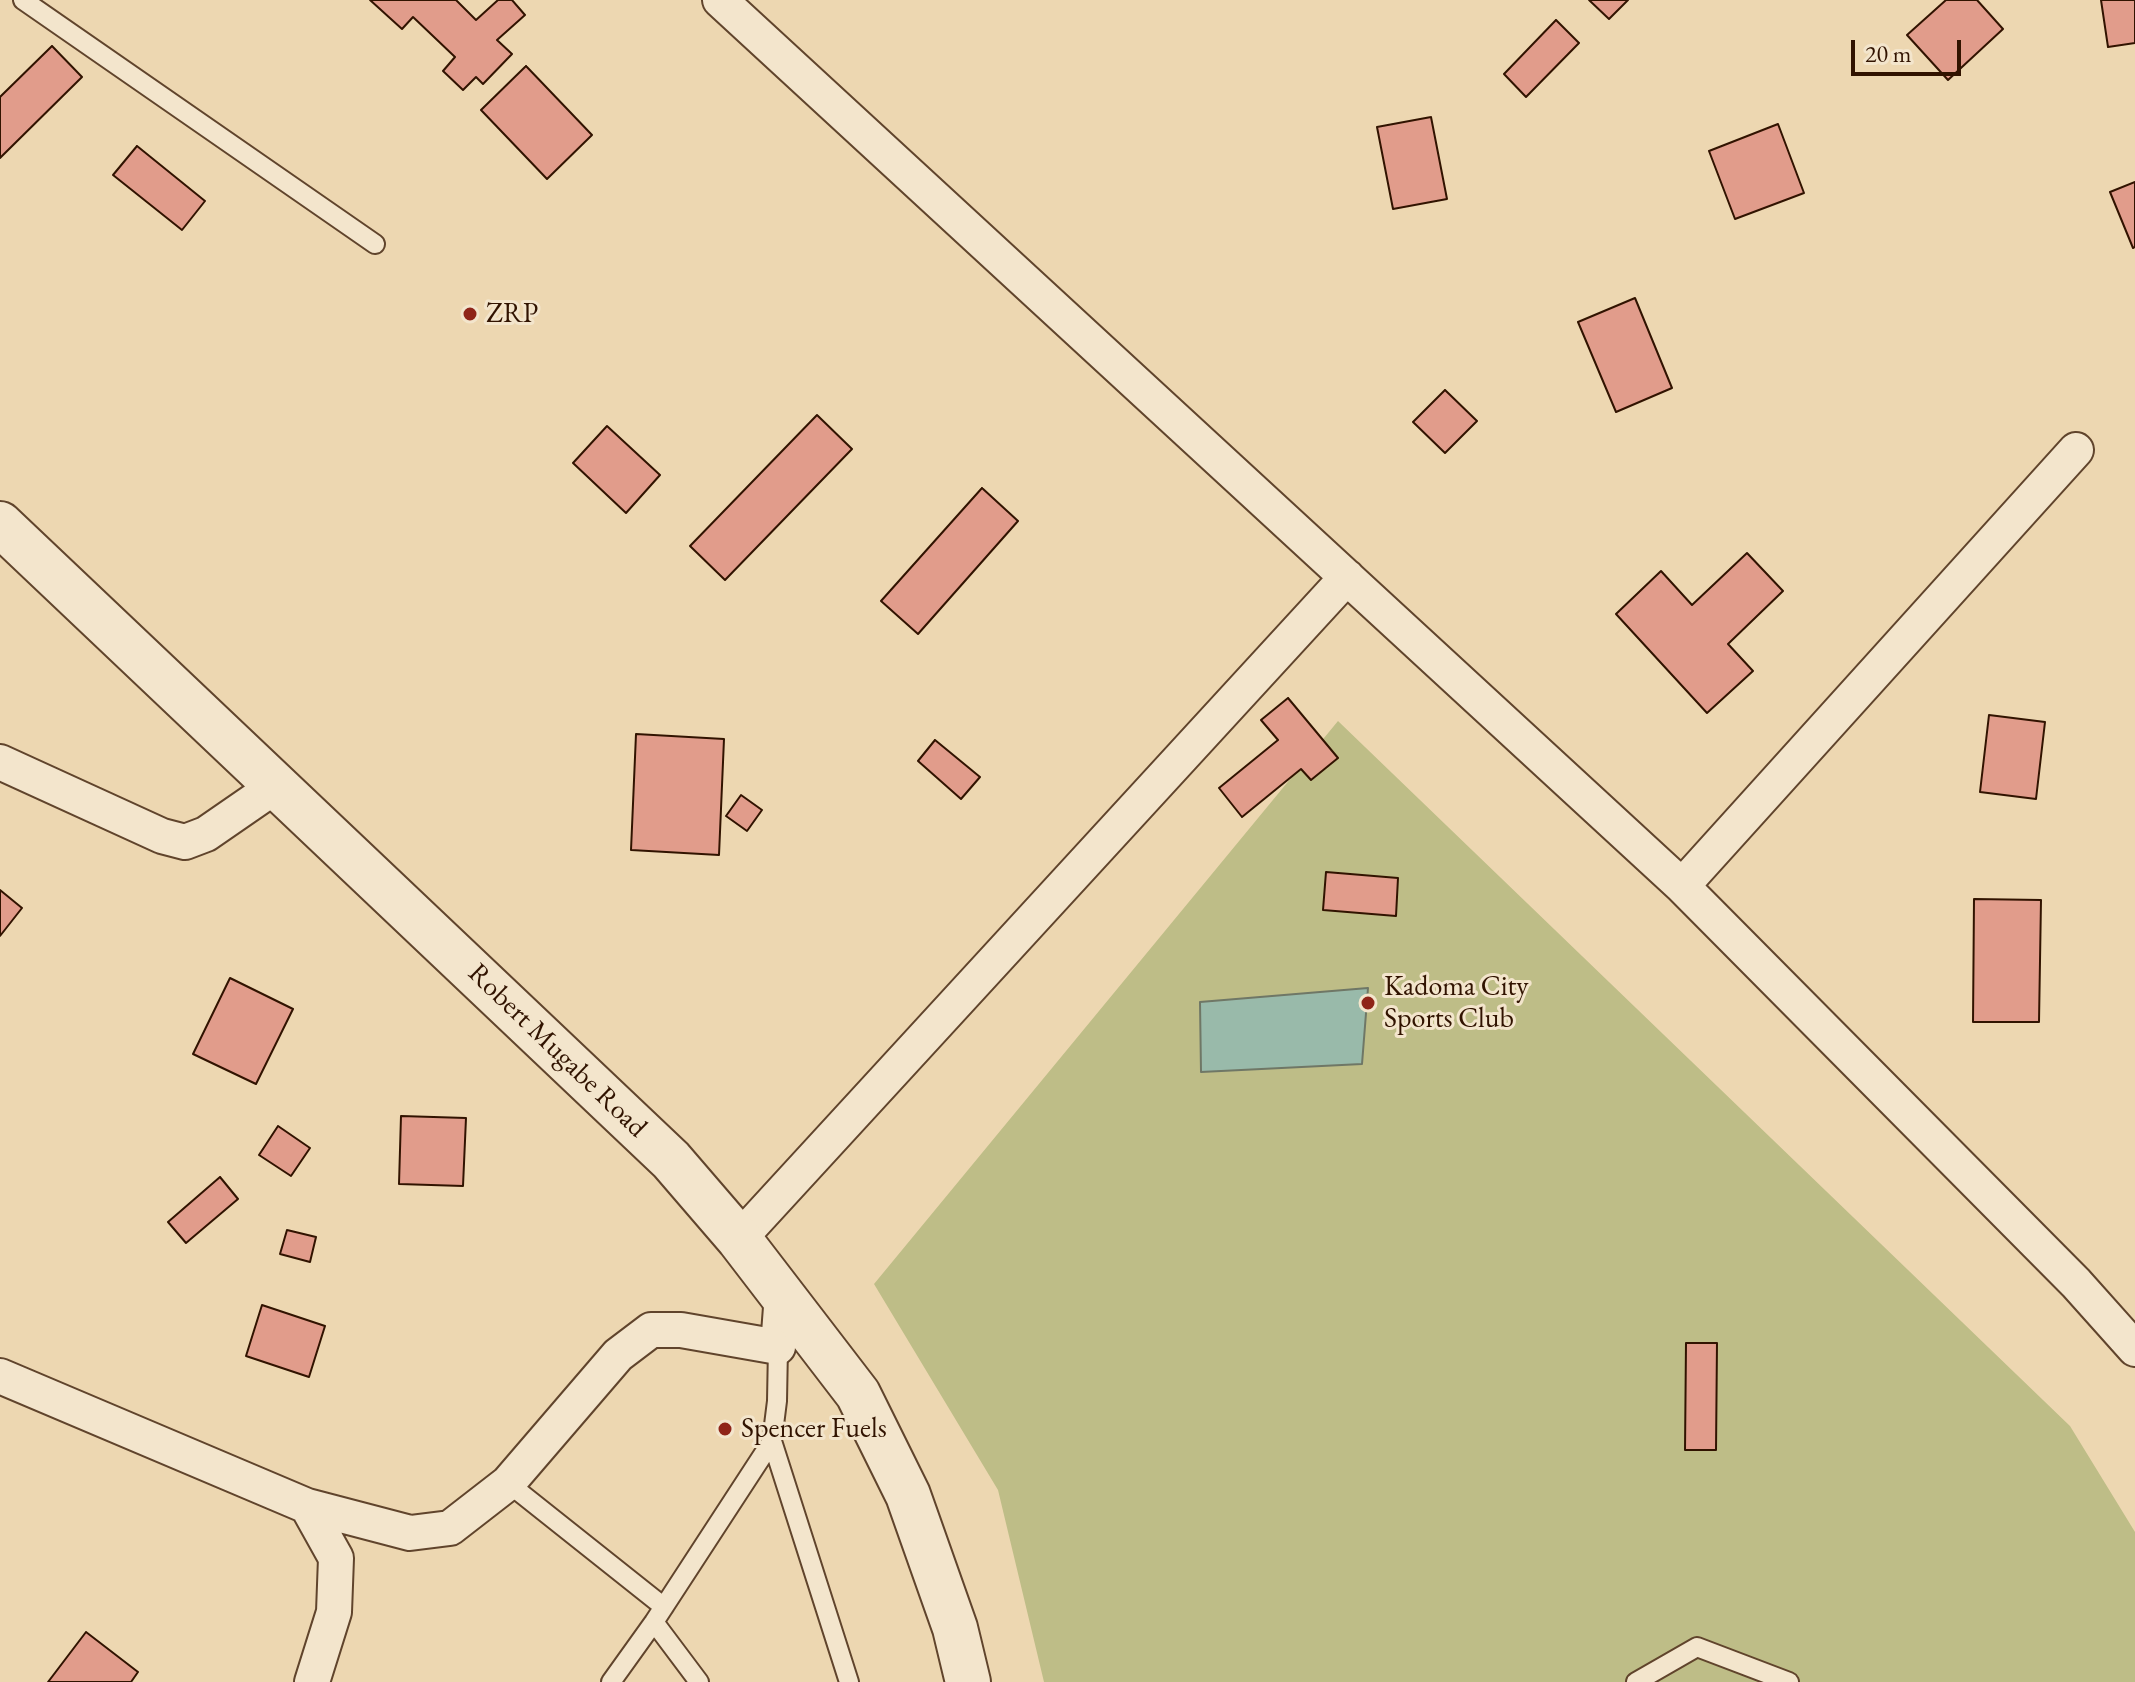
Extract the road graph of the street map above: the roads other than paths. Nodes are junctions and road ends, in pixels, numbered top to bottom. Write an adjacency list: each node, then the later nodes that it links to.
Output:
1 (23, 0): 3 (lane)
2 (720, 0): 6 (street)
3 (375, 244)
4 (2076, 450): 9 (street)
5 (0, 524): 8 (street, Robert Mugabe Road)
6 (1347, 577): 9 (street); 10 (street)
7 (0, 762): 8 (street)
8 (277, 785): 10 (street, Robert Mugabe Road)
9 (1682, 886): 13 (street)
10 (739, 1239): 11 (street, Robert Mugabe Road)
11 (782, 1294): 12 (street); 23 (street, Robert Mugabe Road)
12 (778, 1347): 15 (lane); 16 (street)
13 (2135, 1349)
14 (0, 1376): 17 (street)
15 (772, 1441): 18 (lane); 22 (lane)
16 (508, 1483): 17 (street); 18 (lane)
17 (307, 1506): 19 (street)
18 (659, 1614): 20 (lane); 21 (lane)
19 (312, 1682)
20 (611, 1682)
21 (699, 1682)
22 (849, 1682)
23 (968, 1682)
24 (1636, 1682): 25 (lane)
25 (1789, 1682)

